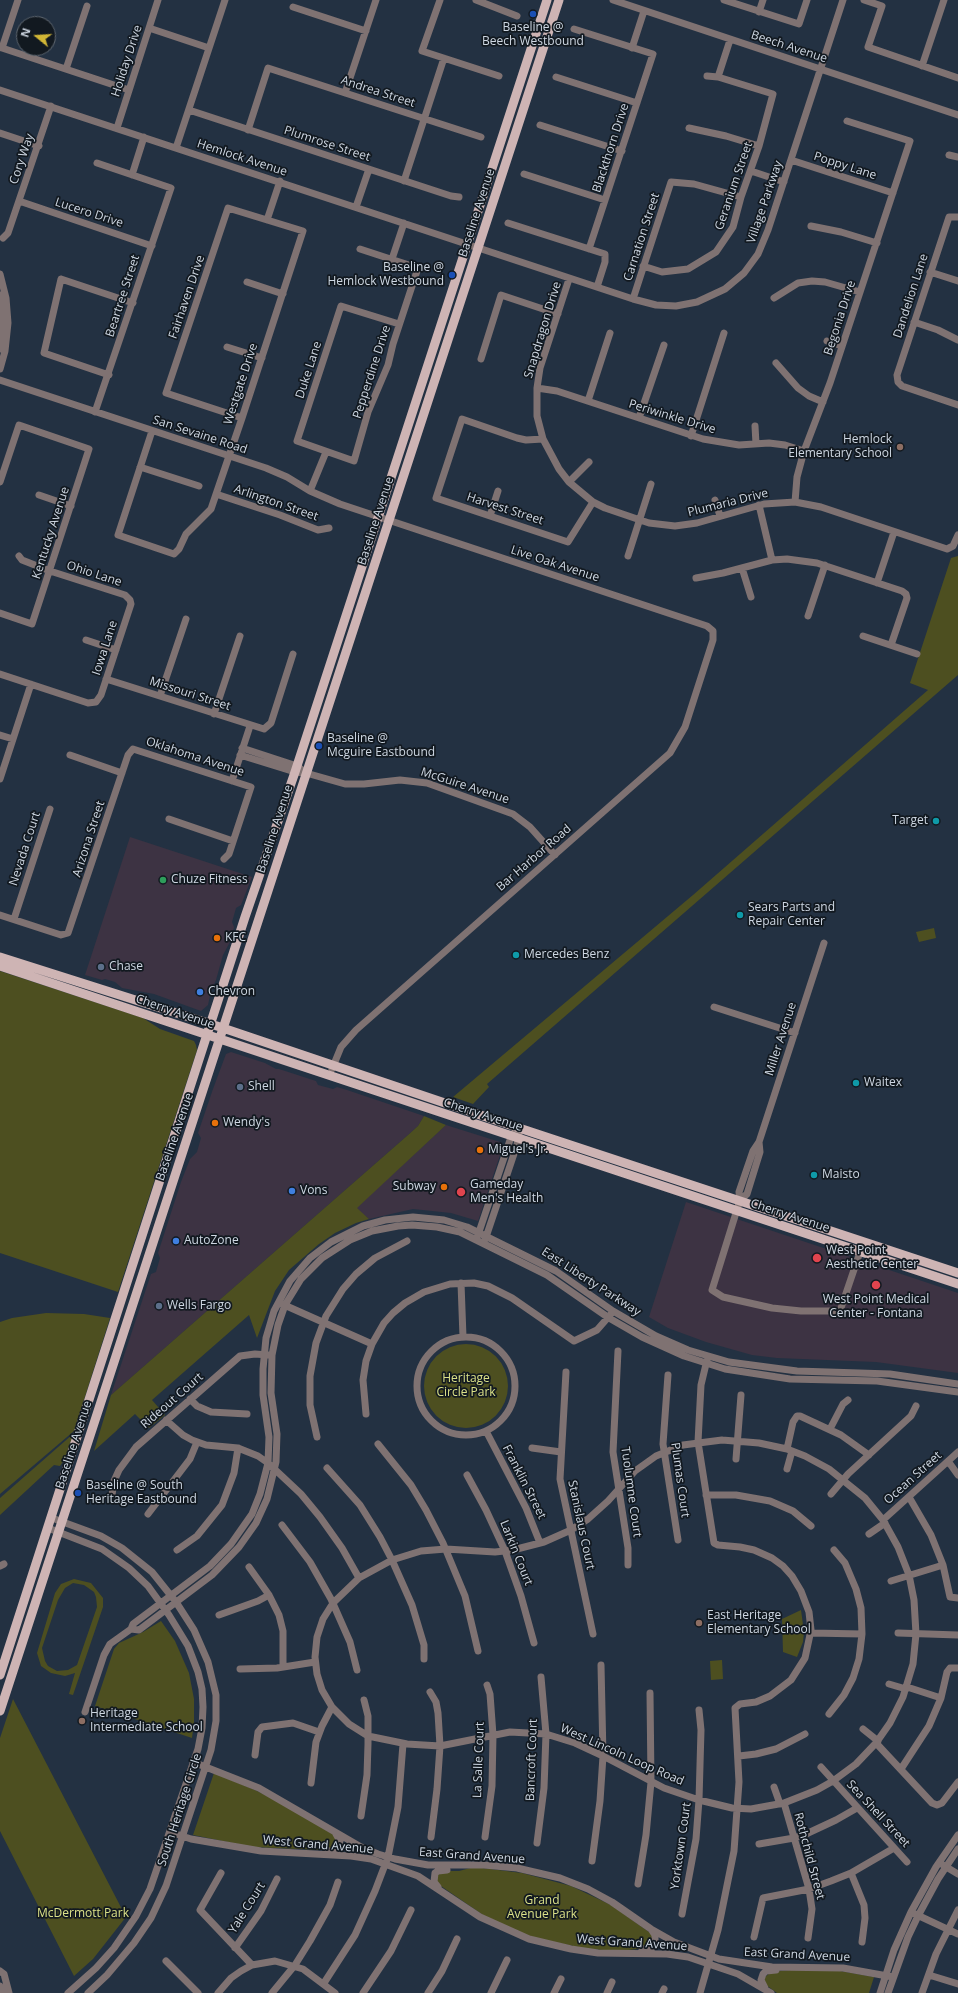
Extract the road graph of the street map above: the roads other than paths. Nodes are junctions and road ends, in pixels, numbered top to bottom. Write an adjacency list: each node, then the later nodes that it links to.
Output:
1 (18, 0): 29 (street)
2 (158, 0): 21 (street, Holiday Drive)
3 (225, 0): 25 (street)
4 (376, 0): 23 (street)
5 (440, 0): 27 (street)
6 (476, 0): 20 (street)
7 (547, 0): 80 (main road, Baseline Avenue)
8 (559, 0): 82 (main road, Baseline Avenue)
9 (613, 0): 18 (street, Beech Avenue)
10 (724, 0): 19 (street)
11 (763, 0): 19 (street)
12 (808, 0): 19 (street)
13 (843, 0): 30 (street, Village Parkway)
14 (864, 0): 28 (street)
15 (944, 0): 28 (street)
16 (87, 6): 29 (street)
17 (293, 8): 23 (street)
18 (644, 11): 24 (street, Beech Avenue); 26 (street)
19 (759, 12)
20 (517, 16)
21 (149, 28): 25 (street); 37 (street, Holiday Drive)
22 (574, 29): 26 (street)
23 (366, 31): 38 (street)
24 (730, 40): 30 (street, Beech Avenue); 34 (street)
25 (209, 48): 41 (street)
26 (632, 48): 39 (street, Blackthorn Drive)
27 (444, 58): 31 (street); 43 (street)
28 (922, 66): 35 (street)
29 (66, 69): 37 (street)
30 (820, 69): 42 (street, Beech Avenue); 58 (street, Village Parkway)
31 (499, 76)
32 (707, 76): 34 (street)
33 (556, 77): 39 (street)
34 (718, 77): 53 (street, Geranium Street)
35 (958, 78)
36 (0, 90): 40 (street, Hemlock Avenue)
37 (129, 90): 46 (street, Holiday Drive)
38 (345, 93): 43 (street, Andrea Street); 48 (street, Andrea Street)
39 (637, 103): 55 (street, Blackthorn Drive)
40 (51, 106): 46 (street, Hemlock Avenue); 52 (street, Cory Way)
41 (189, 110): 48 (street, Plumrose Street); 54 (street)
42 (958, 116)
43 (425, 119): 51 (street, Andrea Street); 64 (street)
44 (847, 120): 67 (street, Begonia Drive)
45 (540, 125): 55 (street)
46 (116, 128): 50 (street, Hemlock Avenue)
47 (688, 128): 53 (street)
48 (248, 130): 60 (street, Plumrose Street)
49 (0, 133): 52 (street)
50 (144, 137): 54 (street, Hemlock Avenue); 63 (street)
51 (481, 137)
52 (39, 146): 71 (street, Cory Way)
53 (759, 146): 61 (street, Geranium Street)
54 (176, 148): 65 (street, Hemlock Avenue)
55 (622, 151): 70 (street, Blackthorn Drive)
56 (949, 155): 57 (street)
57 (958, 157)
58 (791, 160): 66 (street, Village Parkway); 67 (street, Poppy Lane)
59 (97, 163): 63 (street)
60 (369, 169): 64 (street, Plumrose Street); 72 (street)
61 (751, 171): 66 (street); 69 (street, Geranium Street)
62 (524, 174): 70 (street)
63 (132, 175): 81 (street, Beartree Street)
64 (404, 181): 68 (street, Plumrose Street)
65 (280, 182): 72 (street, Hemlock Avenue); 74 (street)
66 (784, 182): 97 (street, Village Parkway)
67 (893, 193): 79 (street, Begonia Drive)
68 (459, 197)
69 (741, 197): 86 (street, Geranium Street); 86 (street, Carnation Street)
70 (605, 200): 84 (street, Blackthorn Drive)
71 (19, 201): 78 (street, Cory Way); 81 (street, Lucero Drive)
72 (356, 207): 76 (street, Hemlock Avenue)
73 (958, 217): 87 (street, Dandelion Lane)
74 (267, 220): 95 (street, Westgate Drive); 121 (street, Fairhaven Drive)
75 (508, 222): 84 (street)
76 (404, 223): 80 (street, Hemlock Avenue); 85 (street)
77 (811, 226): 79 (street)
78 (3, 238)
79 (877, 243): 93 (street, Begonia Drive)
80 (467, 245): 82 (street, Hemlock Avenue); 148 (main road, Baseline Avenue)
81 (152, 246): 98 (street, Beartree Street)
82 (478, 248): 89 (street, Village Parkway); 149 (main road, Baseline Avenue)
83 (360, 249): 85 (street)
84 (589, 249): 92 (street)
85 (392, 259): 101 (street, Pepperdine Drive)
86 (644, 266): 97 (street, Carnation Street)
87 (930, 272): 90 (street); 100 (street, Dandelion Lane)
88 (0, 274): 113 (street)
89 (570, 279): 92 (street, Village Parkway); 99 (street, Snapdragon Drive)
90 (958, 281)
91 (247, 282): 95 (street)
92 (597, 287): 97 (street, Village Parkway)
93 (860, 292): 96 (street); 108 (street, Begonia Drive)
94 (0, 294): 109 (street)
95 (283, 294): 110 (street, Westgate Drive)
96 (774, 298)
97 (633, 299)
98 (133, 303): 114 (street, Beartree Street); 114 (street)
99 (558, 314): 111 (street); 116 (street, Snapdragon Drive)
100 (914, 322): 104 (street); 119 (street, Dandelion Lane)
101 (399, 324): 129 (street, Pepperdine Drive); 129 (street, Duke Lane)
102 (610, 333): 117 (street)
103 (724, 333): 125 (street)
104 (958, 340)
105 (827, 341): 108 (street)
106 (664, 345): 122 (street)
107 (227, 346): 110 (street)
108 (842, 346): 118 (street, Begonia Drive)
109 (0, 349)
110 (262, 358): 121 (street, Westgate Drive)
111 (481, 359)
112 (776, 363): 118 (street)
113 (0, 369)
114 (109, 375): 120 (street, Beartree Street)
115 (0, 380): 120 (street, San Sevaine Road)
116 (537, 388): 117 (street, Periwinkle Drive); 126 (street, Plumaria Drive)
117 (588, 401): 122 (street, Periwinkle Drive)
118 (823, 402): 128 (street, Begonia Drive)
119 (958, 405)
120 (96, 412): 124 (street, San Sevaine Road)
121 (242, 418): 130 (street, Westgate Drive)
122 (639, 418): 125 (street, Periwinkle Drive)
123 (755, 426): 127 (street)
124 (152, 431): 130 (street, San Sevaine Road); 132 (street)
125 (691, 436): 127 (street, Periwinkle Drive)
126 (543, 439): 134 (street, Plumaria Drive); 146 (street, Harvest Street)
127 (756, 444): 128 (street, Periwinkle Drive)
128 (804, 451): 143 (street, Begonia Drive)
129 (326, 452): 137 (street)
130 (229, 456): 137 (street, San Sevaine Road); 139 (street, Westgate Drive)
131 (589, 462): 134 (street)
132 (140, 467): 136 (street); 139 (street, Westgate Drive)
133 (0, 482): 145 (street, Kentucky Avenue)
134 (569, 482): 142 (street, Plumaria Drive)
135 (651, 484): 150 (street)
136 (199, 486)
137 (310, 491): 148 (street, San Sevaine Road)
138 (498, 491): 146 (street)
139 (216, 494): 151 (street, Arlington Street)
140 (39, 495): 145 (street)
141 (715, 500): 147 (street)
142 (593, 502): 146 (street, Harvest Street); 150 (street, Plumaria Drive)
143 (795, 502): 144 (street, Plumaria Drive); 152 (street, Plumaria Drive)
144 (759, 505): 147 (street, Plumaria Drive); 156 (street)
145 (71, 506): 159 (street, Kentucky Avenue)
146 (490, 516)
147 (720, 516): 150 (street, Plumaria Drive)
148 (378, 517): 149 (street, San Sevaine Road); 187 (main road, Baseline Avenue)
149 (389, 520): 167 (street, Live Oak Avenue); 189 (main road, Baseline Avenue)
150 (640, 520): 155 (street)
151 (329, 528)
152 (894, 532): 153 (street, Plumaria Drive); 161 (street)
153 (958, 535)
154 (19, 556): 159 (street, Ohio Lane)
155 (628, 556)
156 (772, 560): 157 (street); 158 (street)
157 (824, 565): 161 (street); 165 (street)
158 (742, 568): 160 (street); 162 (street)
159 (50, 570): 163 (street, Ohio Lane); 164 (street, Kentucky Avenue)
160 (696, 578)
161 (878, 583): 171 (street)
162 (751, 597)
163 (130, 600): 172 (street, Iowa Lane)
164 (0, 613)
165 (808, 616)
166 (186, 619): 178 (street)
167 (713, 631): 195 (street, Bar Harbor Road)
168 (240, 636): 179 (street)
169 (863, 636): 171 (street)
170 (86, 640): 172 (street)
171 (891, 645): 174 (street)
172 (116, 650): 176 (street, Iowa Lane)
173 (293, 654): 180 (street, Missouri Street)
174 (917, 654)
175 (0, 674): 177 (street)
176 (106, 679): 177 (street, Iowa Lane); 178 (street, Missouri Street)
177 (31, 684): 182 (street)
178 (160, 696): 179 (street, Missouri Street)
179 (214, 714): 180 (street, Missouri Street)
180 (250, 726): 183 (street)
181 (0, 735): 182 (street)
182 (13, 739): 190 (street)
183 (245, 749): 186 (street); 187 (street, McGuire Avenue)
184 (132, 750): 188 (street, Arizona Street); 191 (street, Oklahoma Avenue)
185 (70, 755): 188 (street)
186 (240, 755): 187 (street, McGuire Avenue); 191 (street)
187 (296, 769): 189 (street, McGuire Avenue); 203 (main road, Baseline Avenue)
188 (122, 773): 198 (street, Arizona Street)
189 (306, 773): 195 (street, McGuire Avenue); 204 (main road, Baseline Avenue)
190 (0, 779)
191 (232, 781): 194 (street, Oklahoma Avenue)
192 (50, 809): 198 (street, Nevada Court)
193 (169, 819): 194 (street)
194 (234, 841): 196 (street)
195 (555, 855): 208 (street, Bar Harbor Road)
196 (224, 859)
197 (0, 914): 198 (street)
198 (14, 919)
199 (824, 943): 205 (street, Miller Avenue)
200 (0, 957): 203 (main road, Cherry Avenue)
201 (0, 966): 206 (main road, Cherry Avenue)
202 (714, 1007): 205 (street)
203 (211, 1024): 204 (main road, Cherry Avenue); 206 (main road, Baseline Avenue)
204 (224, 1028): 207 (main road, Baseline Avenue); 208 (main road, Cherry Avenue)
205 (795, 1033): 212 (street, Miller Avenue)
206 (207, 1036): 207 (main road, Cherry Avenue); 274 (main road, Baseline Avenue)
207 (220, 1041): 209 (main road, Cherry Avenue); 275 (main road, Baseline Avenue)
208 (333, 1066): 209 (street, Bar Harbor Road); 210 (main road, Cherry Avenue)
209 (330, 1076): 211 (main road, Cherry Avenue)
210 (519, 1128): 211 (street); 212 (main road, Cherry Avenue)
211 (515, 1138): 213 (main road, Cherry Avenue); 214 (street); 215 (street)
212 (740, 1200): 213 (street, Miller Avenue); 220 (main road, Cherry Avenue)
213 (736, 1211): 219 (main road, Cherry Avenue); 219 (street, Miller Avenue)
214 (479, 1232): 215 (street, East Liberty Parkway); 216 (street); 223 (street, East Liberty Parkway)
215 (487, 1235): 218 (street); 225 (street, East Liberty Parkway)
216 (476, 1239): 218 (street, East Liberty Parkway); 224 (street, East Liberty Parkway)
217 (407, 1241): 227 (street)
218 (484, 1243): 226 (street, East Liberty Parkway)
219 (860, 1252): 222 (main road, Cherry Avenue)
220 (958, 1272)
221 (461, 1283): 226 (street); 228 (street); 229 (street)
222 (958, 1284)
223 (278, 1302): 224 (street); 231 (street, East Liberty Parkway)
224 (286, 1305): 227 (street); 232 (street, East Liberty Parkway)
225 (613, 1311): 226 (street); 233 (street, East Liberty Parkway)
226 (609, 1318): 233 (street, East Liberty Parkway)
227 (323, 1322): 229 (street); 247 (street)
228 (463, 1337): 246 (street); 246 (street)
229 (372, 1344): 243 (street)
230 (618, 1351): 268 (street, Tuolumne Court)
231 (264, 1354): 232 (street, Rideout Court); 239 (street, Rideout Court); 261 (street, East Liberty Parkway)
232 (272, 1355): 264 (street, East Liberty Parkway)
233 (707, 1360): 236 (street, East Liberty Parkway); 237 (street, East Liberty Parkway); 250 (street)
234 (566, 1372): 256 (street, Stanislaus Court)
235 (668, 1375): 255 (street, Plumas Court)
236 (958, 1384)
237 (958, 1392)
238 (740, 1395): 248 (street)
239 (190, 1399): 242 (street); 244 (street, Rideout Court)
240 (848, 1400): 245 (street)
241 (916, 1406): 258 (street)
242 (247, 1414)
243 (366, 1414)
244 (166, 1420): 249 (street); 270 (street, Rideout Court)
245 (830, 1429): 254 (street); 258 (street)
246 (486, 1431): 284 (street, Franklin Street)
247 (317, 1437)
248 (736, 1440): 250 (street, West Lincoln Loop Road); 254 (street, West Lincoln Loop Road); 259 (street)
249 (197, 1442): 252 (street); 273 (street)
250 (698, 1442): 255 (street, West Lincoln Loop Road); 271 (street)
251 (378, 1444): 285 (street)
252 (238, 1448): 261 (street); 286 (street)
253 (532, 1448): 256 (street)
254 (790, 1450): 263 (street); 267 (street, West Lincoln Loop Road)
255 (664, 1451): 268 (street, West Lincoln Loop Road); 283 (street, Plumas Court)
256 (561, 1452): 280 (street, Stanislaus Court)
257 (958, 1452): 260 (street, Ocean Street)
258 (869, 1455): 267 (street)
259 (736, 1459)
260 (948, 1461): 266 (street); 272 (street, Ocean Street)
261 (268, 1463): 264 (street); 298 (street, East Liberty Parkway)
262 (327, 1468): 289 (street)
263 (787, 1468)
264 (275, 1469): 294 (street); 298 (street, East Liberty Parkway)
265 (467, 1475): 288 (street, Larkin Court)
266 (958, 1475)
267 (843, 1479): 269 (street); 276 (street, West Lincoln Loop Road)
268 (619, 1489): 280 (street, West Lincoln Loop Road); 290 (street, Tuolumne Court)
269 (831, 1494)
270 (112, 1495)
271 (706, 1495): 278 (street); 302 (street)
272 (909, 1497): 276 (street, Ocean Street); 291 (street)
273 (148, 1514)
274 (52, 1518): 275 (street, South Heritage Circle); 279 (main road, Baseline Avenue)
275 (62, 1521): 281 (main road, Baseline Avenue); 298 (street, South Heritage Circle)
276 (884, 1522): 282 (street, Ocean Street); 293 (street, West Lincoln Loop Road)
277 (282, 1525): 299 (street)
278 (811, 1526)
279 (48, 1528): 281 (street, South Heritage Circle); 317 (main road, Baseline Avenue)
280 (571, 1530): 284 (street, West Lincoln Loop Road); 304 (street, Stanislaus Court)
281 (58, 1532): 300 (street, South Heritage Circle); 321 (main road, Baseline Avenue)
282 (869, 1534)
283 (678, 1540)
284 (540, 1543): 288 (street, West Lincoln Loop Road)
285 (446, 1549): 288 (street, West Lincoln Loop Road); 289 (street, West Lincoln Loop Road); 309 (street)
286 (177, 1550)
287 (834, 1550): 305 (street)
288 (505, 1551): 308 (street, Larkin Court)
289 (392, 1560): 294 (street, West Lincoln Loop Road); 310 (street)
290 (628, 1565)
291 (942, 1565): 293 (street); 297 (street)
292 (249, 1567): 296 (street)
293 (909, 1575): 295 (street); 306 (street, West Lincoln Loop Road)
294 (359, 1578): 299 (street, West Lincoln Loop Road)
295 (891, 1581)
296 (269, 1595): 301 (street); 313 (street)
297 (958, 1598)
298 (174, 1599): 300 (street, East Liberty Parkway); 345 (street, South Heritage Circle)
299 (333, 1603): 311 (street, West Lincoln Loop Road); 316 (street)
300 (164, 1607): 330 (street, East Liberty Parkway); 344 (street, South Heritage Circle)
301 (219, 1615)
302 (810, 1633): 305 (street); 343 (street)
303 (898, 1633): 306 (street)
304 (593, 1634)
305 (862, 1634): 331 (street)
306 (916, 1634): 307 (street); 322 (street, West Lincoln Loop Road)
307 (958, 1635)
308 (534, 1643)
309 (478, 1651)
310 (424, 1659)
311 (315, 1662): 313 (street); 327 (street, West Lincoln Loop Road)
312 (601, 1665): 342 (street)
313 (283, 1667): 315 (street)
314 (958, 1668): 325 (street)
315 (240, 1669)
316 (357, 1670)
317 (0, 1675)
318 (541, 1677): 334 (street, Bancroft Court)
319 (889, 1684): 322 (street)
320 (487, 1685): 336 (street, La Salle Court)
321 (4, 1686): 329 (main road, Baseline Avenue)
322 (906, 1688): 325 (street); 338 (street, West Lincoln Loop Road)
323 (430, 1692): 340 (street)
324 (650, 1693): 349 (street)
325 (940, 1698): 347 (street)
326 (364, 1700): 337 (street)
327 (332, 1707): 333 (street); 337 (street, West Lincoln Loop Road)
328 (699, 1710): 353 (street, Yorktown Court)
329 (0, 1711)
330 (85, 1712)
331 (829, 1714)
332 (864, 1729): 338 (street)
333 (319, 1732): 341 (street); 351 (street)
334 (546, 1734): 336 (street, West Lincoln Loop Road); 342 (street, West Lincoln Loop Road); 365 (street, Bancroft Court)
335 (805, 1734): 343 (street)
336 (493, 1735): 340 (street, West Lincoln Loop Road); 363 (street, La Salle Court)
337 (368, 1736): 339 (street, West Lincoln Loop Road); 357 (street)
338 (877, 1742): 347 (street); 348 (street, West Lincoln Loop Road)
339 (403, 1744): 340 (street, West Lincoln Loop Road); 372 (street)
340 (440, 1746): 362 (street)
341 (255, 1755)
342 (603, 1756): 349 (street, West Lincoln Loop Road); 373 (street)
343 (739, 1756): 355 (street)
344 (193, 1762): 345 (street, East Grand Avenue); 358 (street, South Heritage Circle)
345 (206, 1766): 359 (street, East Grand Avenue); 361 (street, South Heritage Circle)
346 (821, 1767): 348 (street, Sea Shell Street)
347 (901, 1769): 350 (street)
348 (833, 1781): 354 (street, West Lincoln Loop Road); 356 (street, Sea Shell Street)
349 (651, 1782): 353 (street, West Lincoln Loop Road); 384 (street)
350 (958, 1782)
351 (311, 1783)
352 (774, 1787): 354 (street, Rothchild Street)
353 (699, 1800): 355 (street, West Lincoln Loop Road); 390 (street, Yorktown Court)
354 (782, 1804): 355 (street, West Lincoln Loop Road); 364 (street, Rothchild Street)
355 (738, 1808): 403 (street)
356 (857, 1808): 364 (street); 367 (street, Sea Shell Street)
357 (361, 1816)
358 (170, 1832): 361 (street, West Grand Avenue); 419 (street, South Heritage Circle)
359 (336, 1833): 370 (street); 372 (street, East Grand Avenue)
360 (958, 1835): 369 (street)
361 (183, 1836): 370 (street, West Grand Avenue); 420 (street, South Heritage Circle)
362 (431, 1837)
363 (484, 1837)
364 (794, 1838): 366 (street); 386 (street, Rothchild Street)
365 (538, 1844)
366 (759, 1844)
367 (894, 1848): 374 (street, Sea Shell Street); 380 (street)
368 (958, 1848): 371 (street)
369 (944, 1854): 371 (street); 375 (street)
370 (310, 1855): 372 (street, West Grand Avenue)
371 (951, 1859): 376 (street); 378 (street)
372 (387, 1860): 377 (street, East Grand Avenue); 385 (street, West Grand Avenue); 413 (street)
373 (592, 1861)
374 (907, 1862)
375 (939, 1862): 378 (street); 389 (street)
376 (958, 1863)
377 (460, 1866): 385 (street); 392 (street, East Grand Avenue)
378 (946, 1867): 381 (street); 391 (street)
379 (221, 1873): 399 (street)
380 (851, 1873): 386 (street); 398 (street)
381 (958, 1874)
382 (278, 1879): 399 (street, Yale Court)
383 (338, 1882): 405 (street)
384 (638, 1884)
385 (439, 1889): 400 (street, West Grand Avenue)
386 (809, 1889): 395 (street); 396 (street, Rothchild Street)
387 (411, 1910): 425 (street)
388 (958, 1910): 393 (street)
389 (911, 1912): 391 (street); 408 (street)
390 (682, 1914)
391 (918, 1916): 393 (street); 410 (street)
392 (651, 1929): 400 (street); 403 (street, East Grand Avenue)
393 (948, 1930): 394 (street); 409 (street)
394 (958, 1934)
395 (754, 1937)
396 (808, 1938)
397 (457, 1939): 426 (street)
398 (862, 1942)
399 (235, 1948): 404 (street)
400 (630, 1954): 403 (street, West Grand Avenue)
401 (166, 1960): 421 (street)
402 (507, 1960): 427 (street)
403 (710, 1960): 406 (street, East Grand Avenue); 416 (street, West Grand Avenue); 430 (street)
404 (252, 1965): 405 (street); 422 (street)
405 (295, 1965): 413 (street); 423 (street)
406 (785, 1967): 408 (street, East Grand Avenue); 416 (street)
407 (0, 1971): 418 (street)
408 (885, 1975): 410 (street, East Grand Avenue); 431 (street)
409 (929, 1975): 414 (street); 433 (street)
410 (893, 1977): 432 (street)
411 (561, 1979): 428 (street)
412 (612, 1982): 429 (street)
413 (324, 1983): 424 (street)
414 (958, 1984)
415 (0, 1986): 417 (street)
416 (769, 1991)
417 (2, 1993)
418 (9, 1993)
419 (68, 1993)
420 (88, 1993)
421 (198, 1993)
422 (218, 1993)
423 (272, 1993)
424 (335, 1993)
425 (363, 1993)
426 (428, 1993)
427 (491, 1993)
428 (554, 1993)
429 (607, 1993)
430 (700, 1993)
431 (880, 1993)
432 (888, 1993)
433 (922, 1993)

